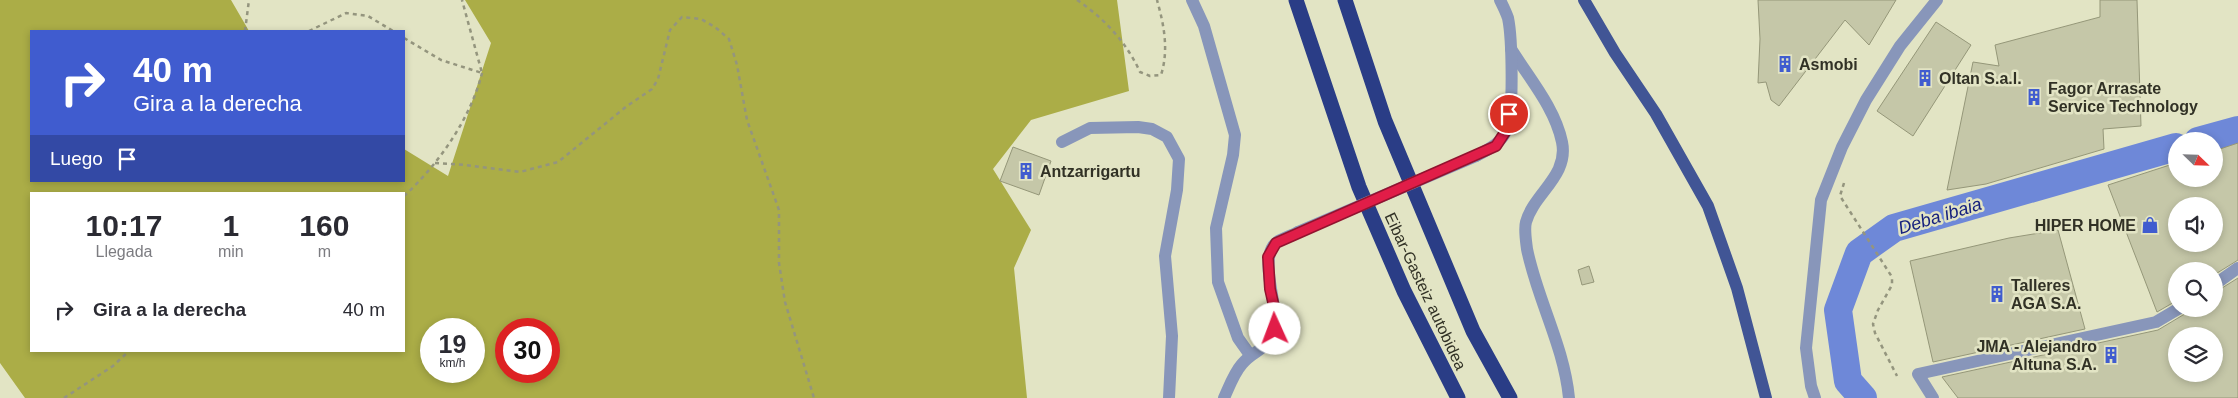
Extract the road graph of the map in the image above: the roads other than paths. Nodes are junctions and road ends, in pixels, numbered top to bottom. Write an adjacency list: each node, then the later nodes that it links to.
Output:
1 (1192, 0): 12 (street)
2 (1296, 0): 16 (highway, Eibar-Gasteiz autobidea)
3 (1345, 0): 17 (highway, Eibar-Gasteiz autobidea)
4 (1500, 0): 7 (street)
5 (1584, 0): 13 (main road)
6 (1937, 0): 21 (street)
7 (1511, 50): 12 (street, bridge); 18 (street)
8 (1062, 142): 14 (street)
9 (2238, 268): 10 (street)
10 (2223, 279)
11 (2168, 315): 22 (street)
12 (1250, 355): 15 (street)
13 (1759, 371): 19 (street); 20 (main road)
14 (1169, 398)
15 (1224, 398)
16 (1458, 398)
17 (1510, 398)
18 (1569, 398)
19 (1760, 398)
20 (1766, 398)
21 (1815, 398)
22 (1933, 398)

